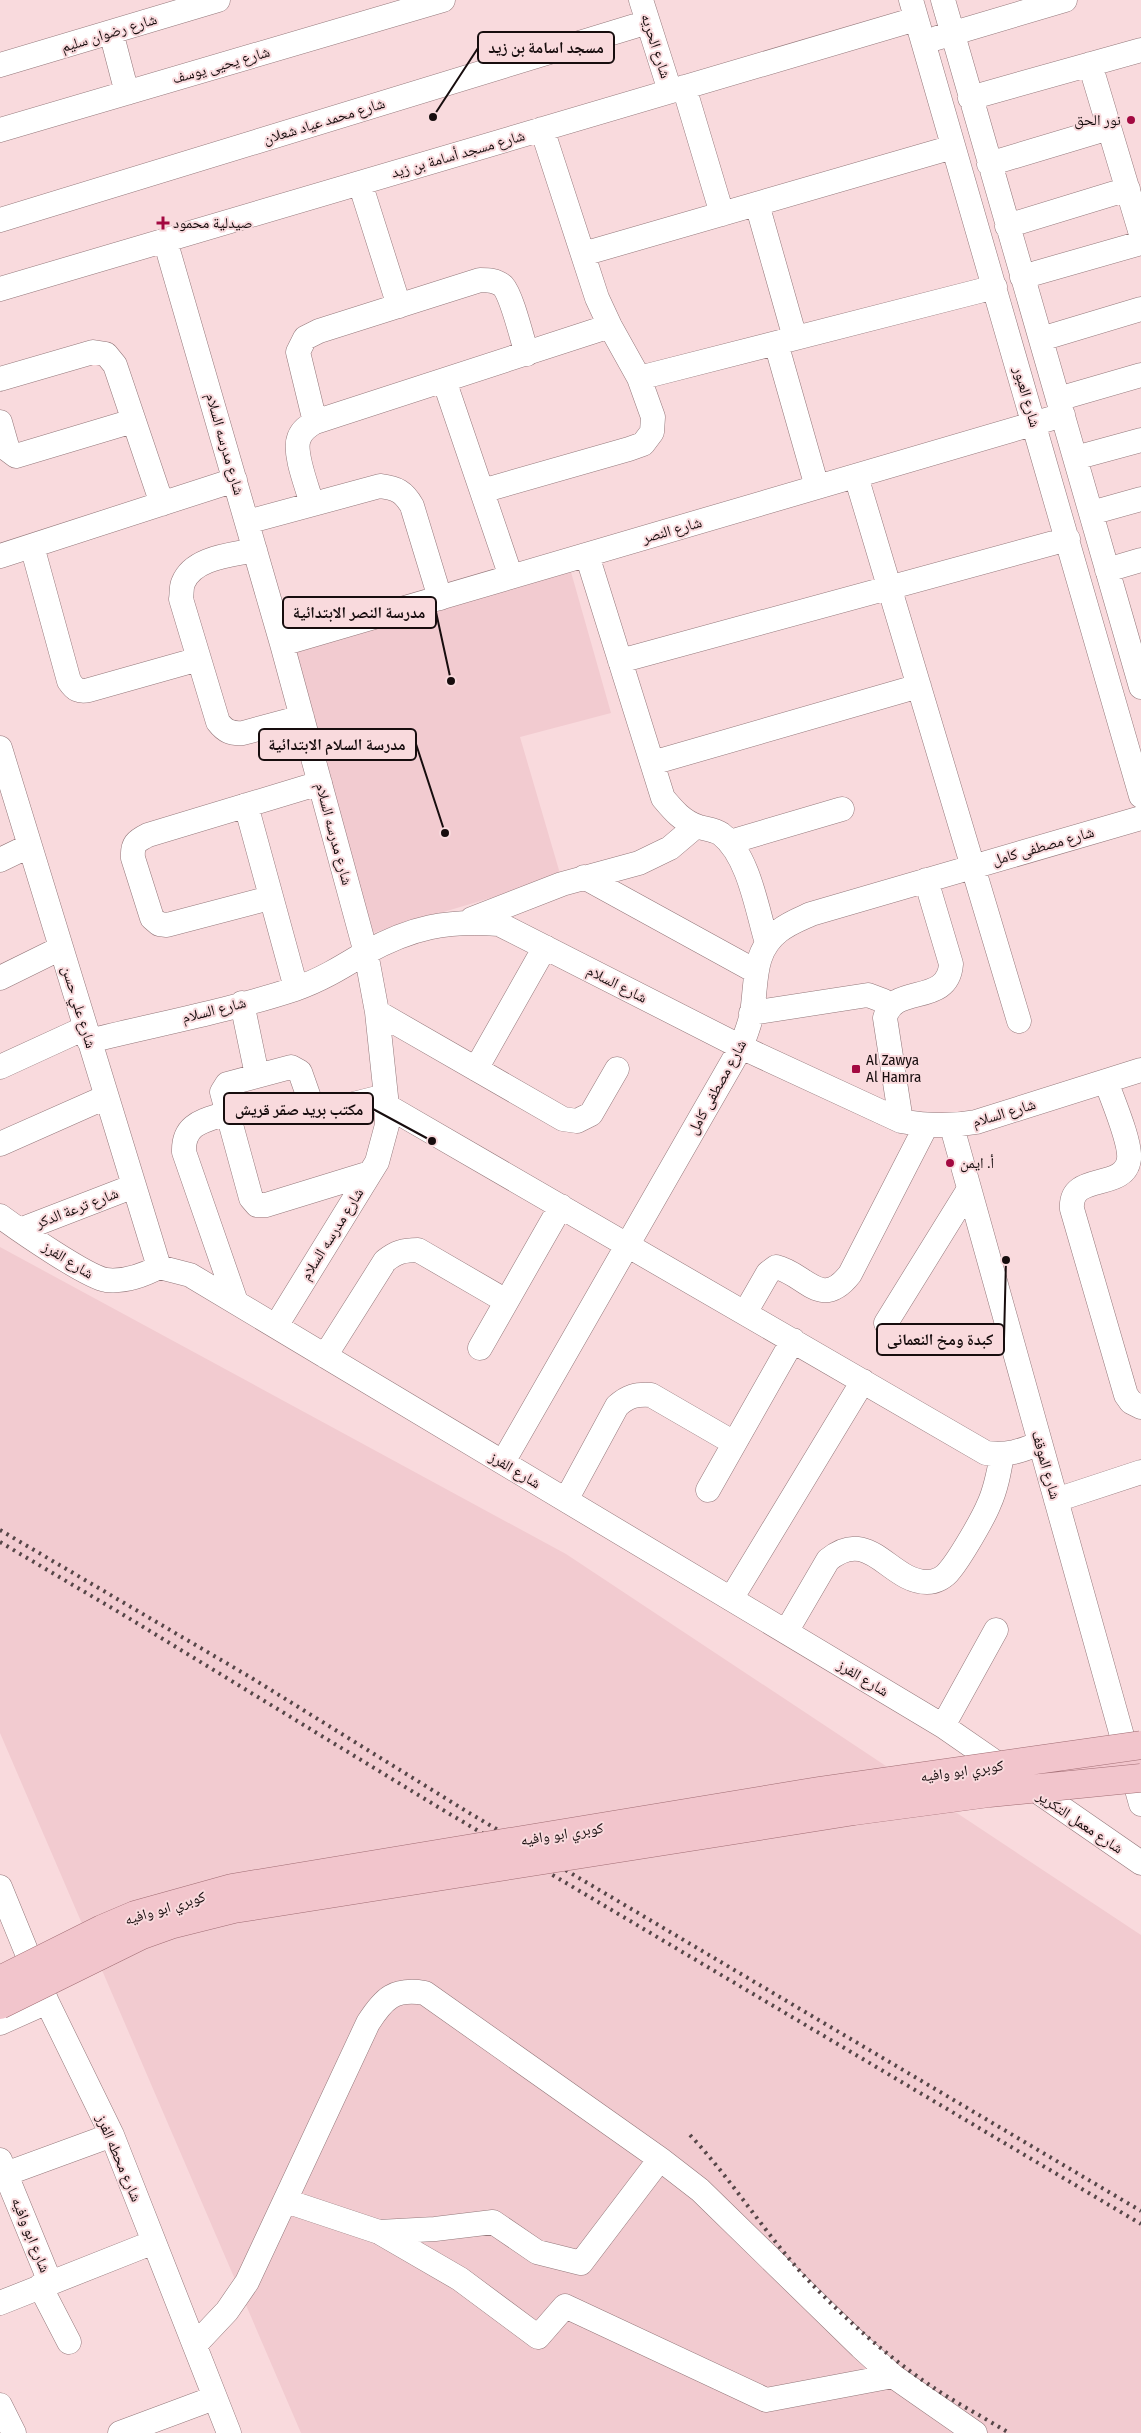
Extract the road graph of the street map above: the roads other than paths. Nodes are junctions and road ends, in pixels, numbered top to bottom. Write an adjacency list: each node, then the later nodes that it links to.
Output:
1 (218, 0): 8 (street, شارع رضوان سليم)
2 (442, 0): 5 (street, شارع يحيى يوسف)
3 (943, 0): 9 (street, شارع العبور)
4 (1065, 0): 9 (street)
5 (382, 9): 15 (street, شارع يحيى يوسف)
6 (914, 9): 10 (street, شارع العبور); 14 (street, شارع مسجد أسامة بن زيد)
7 (645, 11): 14 (street, شارع الحريه); 26 (street, شارع محمد عياد شعلان)
8 (111, 32): 13 (street, شارع رضوان سليم); 15 (street)
9 (952, 34): 10 (street); 16 (street, شارع العبور)
10 (923, 42): 20 (street, شارع العبور)
11 (1141, 50): 12 (street)
12 (1090, 64): 16 (street); 17 (street)
13 (0, 65)
14 (677, 89): 18 (street, شارع مسجد أسامة بن زيد); 25 (street, شارع الحريه)
15 (127, 93): 19 (street, شارع يحيى يوسف)
16 (970, 98): 21 (street, شارع العبور)
17 (1109, 128): 21 (street); 23 (street)
18 (542, 129): 22 (street, شارع مسجد أسامة بن زيد); 31 (street)
19 (0, 130)
20 (954, 147): 24 (street); 33 (street, شارع العبور)
21 (989, 164): 27 (street, شارع العبور)
22 (360, 183): 29 (street, شارع مسجد أسامة بن زيد); 35 (street)
23 (1128, 190): 27 (street); 28 (street)
24 (757, 204): 25 (street); 39 (street)
25 (722, 214): 31 (street)
26 (0, 220)
27 (1007, 226): 32 (street, شارع العبور)
28 (1141, 234)
29 (165, 240): 34 (street, شارع مسجد أسامة بن زيد); 53 (street, شارع مدرسه السلام)
30 (1141, 243): 32 (street)
31 (583, 254): 37 (street)
32 (1022, 278): 38 (street, شارع العبور)
33 (995, 287): 39 (street); 49 (street, شارع العبور)
34 (0, 289)
35 (399, 306): 40 (street); 48 (street)
36 (1141, 309): 38 (street)
37 (610, 326): 40 (street); 42 (street)
38 (1041, 339): 45 (street, شارع العبور)
39 (786, 340): 42 (street); 54 (street)
40 (527, 354): 44 (street)
41 (1141, 375): 45 (street, شارع النصر)
42 (639, 378): 55 (street)
43 (0, 379): 46 (street)
44 (444, 380): 48 (street); 55 (street)
45 (1061, 407): 49 (street, شارع النصر); 51 (street, شارع العبور)
46 (133, 421): 47 (street); 57 (street)
47 (0, 422)
48 (315, 422): 58 (street)
49 (1035, 423): 52 (street, شارع النصر); 61 (street, شارع العبور)
50 (1141, 440): 51 (street)
51 (1075, 458): 59 (street, شارع العبور)
52 (856, 476): 54 (street, شارع النصر); 69 (street)
53 (235, 480): 57 (street); 60 (street, شارع مدرسه السلام)
54 (816, 487): 64 (street, شارع النصر)
55 (482, 491): 68 (street)
56 (1141, 499): 59 (street)
57 (162, 504): 62 (street)
58 (312, 504): 60 (street); 70 (street)
59 (1091, 513): 67 (street, شارع العبور)
60 (247, 522): 63 (street, شارع مدرسه السلام)
61 (1068, 539): 69 (street); 81 (street, شارع العبور)
62 (32, 546): 65 (street); 73 (street)
63 (255, 550): 72 (street, شارع مدرسه السلام); 73 (street)
64 (587, 554): 68 (street, شارع النصر); 74 (street)
65 (0, 556)
66 (1141, 560): 67 (street)
67 (1107, 570): 71 (street, شارع العبور)
68 (512, 577): 70 (street, شارع النصر)
69 (889, 588): 74 (street); 75 (street)
70 (440, 598): 72 (street, شارع النصر)
71 (1132, 624): 76 (street, شارع العبور)
72 (282, 644): 77 (street, شارع مدرسه السلام)
73 (198, 658): 77 (street)
74 (620, 661): 79 (street)
75 (919, 686): 79 (street); 89 (street)
76 (1141, 687)
77 (302, 716): 80 (street, شارع مدرسه السلام)
78 (2, 762): 87 (street, شارع علي حسن)
79 (652, 763): 85 (street)
80 (320, 783): 82 (street); 97 (street, شارع مدرسه السلام)
81 (1141, 796)
82 (246, 805): 92 (street); 92 (street)
83 (842, 809): 86 (street)
84 (1141, 818): 89 (street, شارع مصطفى كامل)
85 (696, 826): 86 (street); 90 (street)
86 (730, 842): 94 (street)
87 (29, 846): 88 (street); 96 (street, شارع علي حسن)
88 (0, 860)
89 (973, 866): 91 (street, شارع مصطفى كامل); 105 (street)
90 (584, 877): 93 (street); 98 (street)
91 (926, 880): 94 (street, شارع مصطفى كامل); 102 (street)
92 (270, 898): 100 (street)
93 (466, 921): 95 (street, شارع السلام); 97 (street, شارع السلام)
94 (767, 943): 98 (street, شارع مصطفى كامل)
95 (545, 947): 107 (street, شارع السلام); 109 (street)
96 (61, 948): 99 (street); 106 (street, شارع علي حسن)
97 (366, 953): 100 (street, شارع السلام); 103 (street, شارع مدرسه السلام)
98 (755, 971): 104 (street, شارع مصطفى كامل)
99 (0, 978)
100 (296, 988): 101 (street, شارع السلام)
101 (242, 1003): 106 (street, شارع السلام); 112 (street)
102 (889, 1008): 104 (street); 117 (street)
103 (377, 1012): 109 (street); 115 (street, شارع مدرسه السلام)
104 (752, 1013): 107 (street, شارع مصطفى كامل)
105 (1019, 1021)
106 (87, 1034): 108 (street, شارع السلام); 114 (street, شارع علي حسن)
107 (741, 1046): 117 (street, شارع السلام); 127 (street, شارع مصطفى كامل)
108 (0, 1067)
109 (476, 1069): 110 (street)
110 (617, 1069)
111 (1141, 1070): 113 (street, شارع السلام)
112 (257, 1075): 115 (street); 116 (street)
113 (1106, 1081): 119 (street, شارع السلام); 138 (street)
114 (106, 1097): 120 (street); 122 (street, شارع علي حسن)
115 (386, 1101): 121 (street, شارع مدرسه السلام); 124 (street)
116 (227, 1114): 121 (street); 130 (street)
117 (901, 1121): 118 (street, شارع السلام)
118 (926, 1126): 119 (street, شارع السلام); 131 (street)
119 (952, 1127): 123 (street, شارع الموقف)
120 (0, 1144)
121 (370, 1173): 133 (street, شارع مدرسه السلام)
122 (134, 1186): 126 (street, شارع ترعة الدكر); 128 (street, شارع علي حسن)
123 (969, 1189): 132 (street); 140 (street, شارع الموقف)
124 (561, 1206): 127 (street); 129 (street)
125 (0, 1216): 126 (street, شارع الفرز)
126 (20, 1230): 128 (street, شارع الفرز)
127 (627, 1244): 131 (street); 142 (street, شارع مصطفى كامل)
128 (159, 1267): 130 (street, شارع الفرز)
129 (506, 1301): 135 (street); 136 (street)
130 (236, 1302): 133 (street, شارع الفرز)
131 (745, 1313): 134 (street)
132 (886, 1323)
133 (276, 1326): 136 (street, شارع الفرز)
134 (793, 1340): 137 (street); 139 (street)
135 (480, 1348)
136 (326, 1356): 142 (street, شارع الفرز)
137 (862, 1381): 141 (street); 147 (street)
138 (1141, 1407)
139 (734, 1443): 144 (street); 145 (street)
140 (1040, 1443): 141 (street); 146 (street, شارع الموقف)
141 (1002, 1456): 149 (street)
142 (503, 1462): 145 (street, شارع الفرز)
143 (1141, 1472): 146 (street)
144 (708, 1490)
145 (566, 1500): 147 (street, شارع الفرز)
146 (1056, 1500): 151 (street, شارع الموقف)
147 (731, 1599): 149 (street, شارع الفرز)
148 (996, 1630): 150 (street)
149 (786, 1632): 150 (street, شارع الفرز)
150 (943, 1726): 152 (street, شارع الفرز)
151 (1138, 1761): 152 (main road); 153 (street, شارع الموقف); 157 (main road, كوبري ابو وافيه, bridge); 159 (main road, كوبري ابو وافيه, bridge)
152 (1018, 1780): 154 (street, شارع معمل التكرير)
153 (1141, 1804)
154 (1141, 1863)
155 (0, 1887): 158 (street, شارع محطه الفرز)
156 (0, 1974): 159 (street)
157 (0, 1980)
158 (47, 2002): 159 (street); 160 (street, شارع محطه الفرز)
159 (6, 2015)
160 (112, 2135): 162 (street); 165 (street, شارع محطه الفرز)
161 (660, 2158): 163 (street); 164 (street); 170 (street)
162 (2, 2170): 166 (street, شارع ابو وافيه)
163 (286, 2201): 164 (street); 169 (street)
164 (379, 2232): 170 (street)
165 (154, 2242): 166 (street); 169 (street, شارع محطه الفرز)
166 (45, 2284): 167 (street); 168 (street, شارع ابو وافيه)
167 (0, 2303)
168 (69, 2342)
169 (195, 2345): 171 (street, شارع محطه الفرز)
170 (893, 2376): 176 (street)
171 (214, 2398): 174 (street); 175 (street, شارع محطه الفرز)
172 (0, 2405): 173 (street)
173 (14, 2433)
174 (120, 2433)
175 (229, 2433)
176 (975, 2433)

